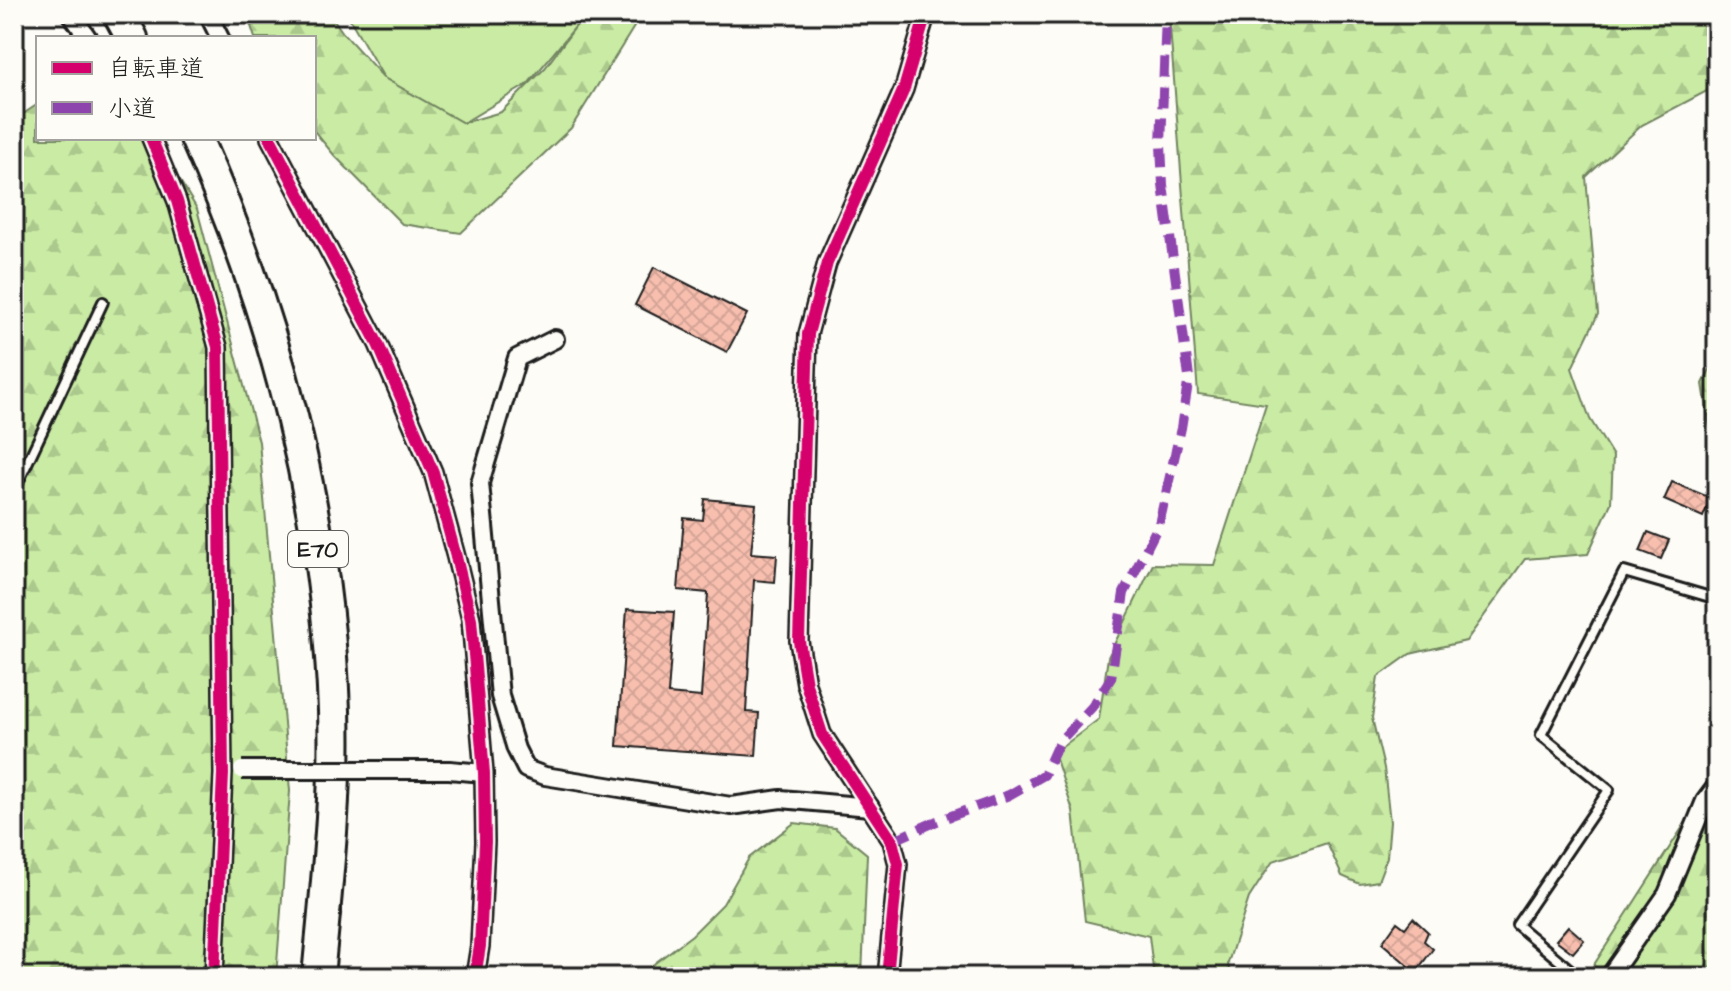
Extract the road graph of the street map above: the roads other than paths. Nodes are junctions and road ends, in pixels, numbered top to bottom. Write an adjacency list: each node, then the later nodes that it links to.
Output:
1 (71, 14): 6 (street)
2 (119, 14): 7 (highway)
3 (134, 14): 8 (highway)
4 (208, 14): 9 (street)
5 (926, 14): 24 (street)
6 (87, 36)
7 (131, 36)
8 (146, 36)
9 (219, 36)
10 (152, 140): 21 (street)
11 (184, 140): 26 (highway, E70)
12 (197, 140): 23 (highway, E70)
13 (271, 140): 19 (street)
14 (103, 302): 16 (lane)
15 (555, 339): 18 (street)
16 (14, 491)
17 (1717, 599): 31 (lane)
18 (500, 696): 19 (street); 24 (street)
19 (476, 701): 20 (street)
20 (484, 773): 21 (street, bridge); 29 (street)
21 (223, 774): 25 (street)
22 (1717, 785): 32 (street)
23 (333, 801): 27 (highway, E70); 28 (highway)
24 (870, 807): 30 (street)
25 (214, 977)
26 (301, 977)
27 (318, 977)
28 (336, 977)
29 (475, 977)
30 (887, 977)
31 (1579, 977)
32 (1609, 977)

